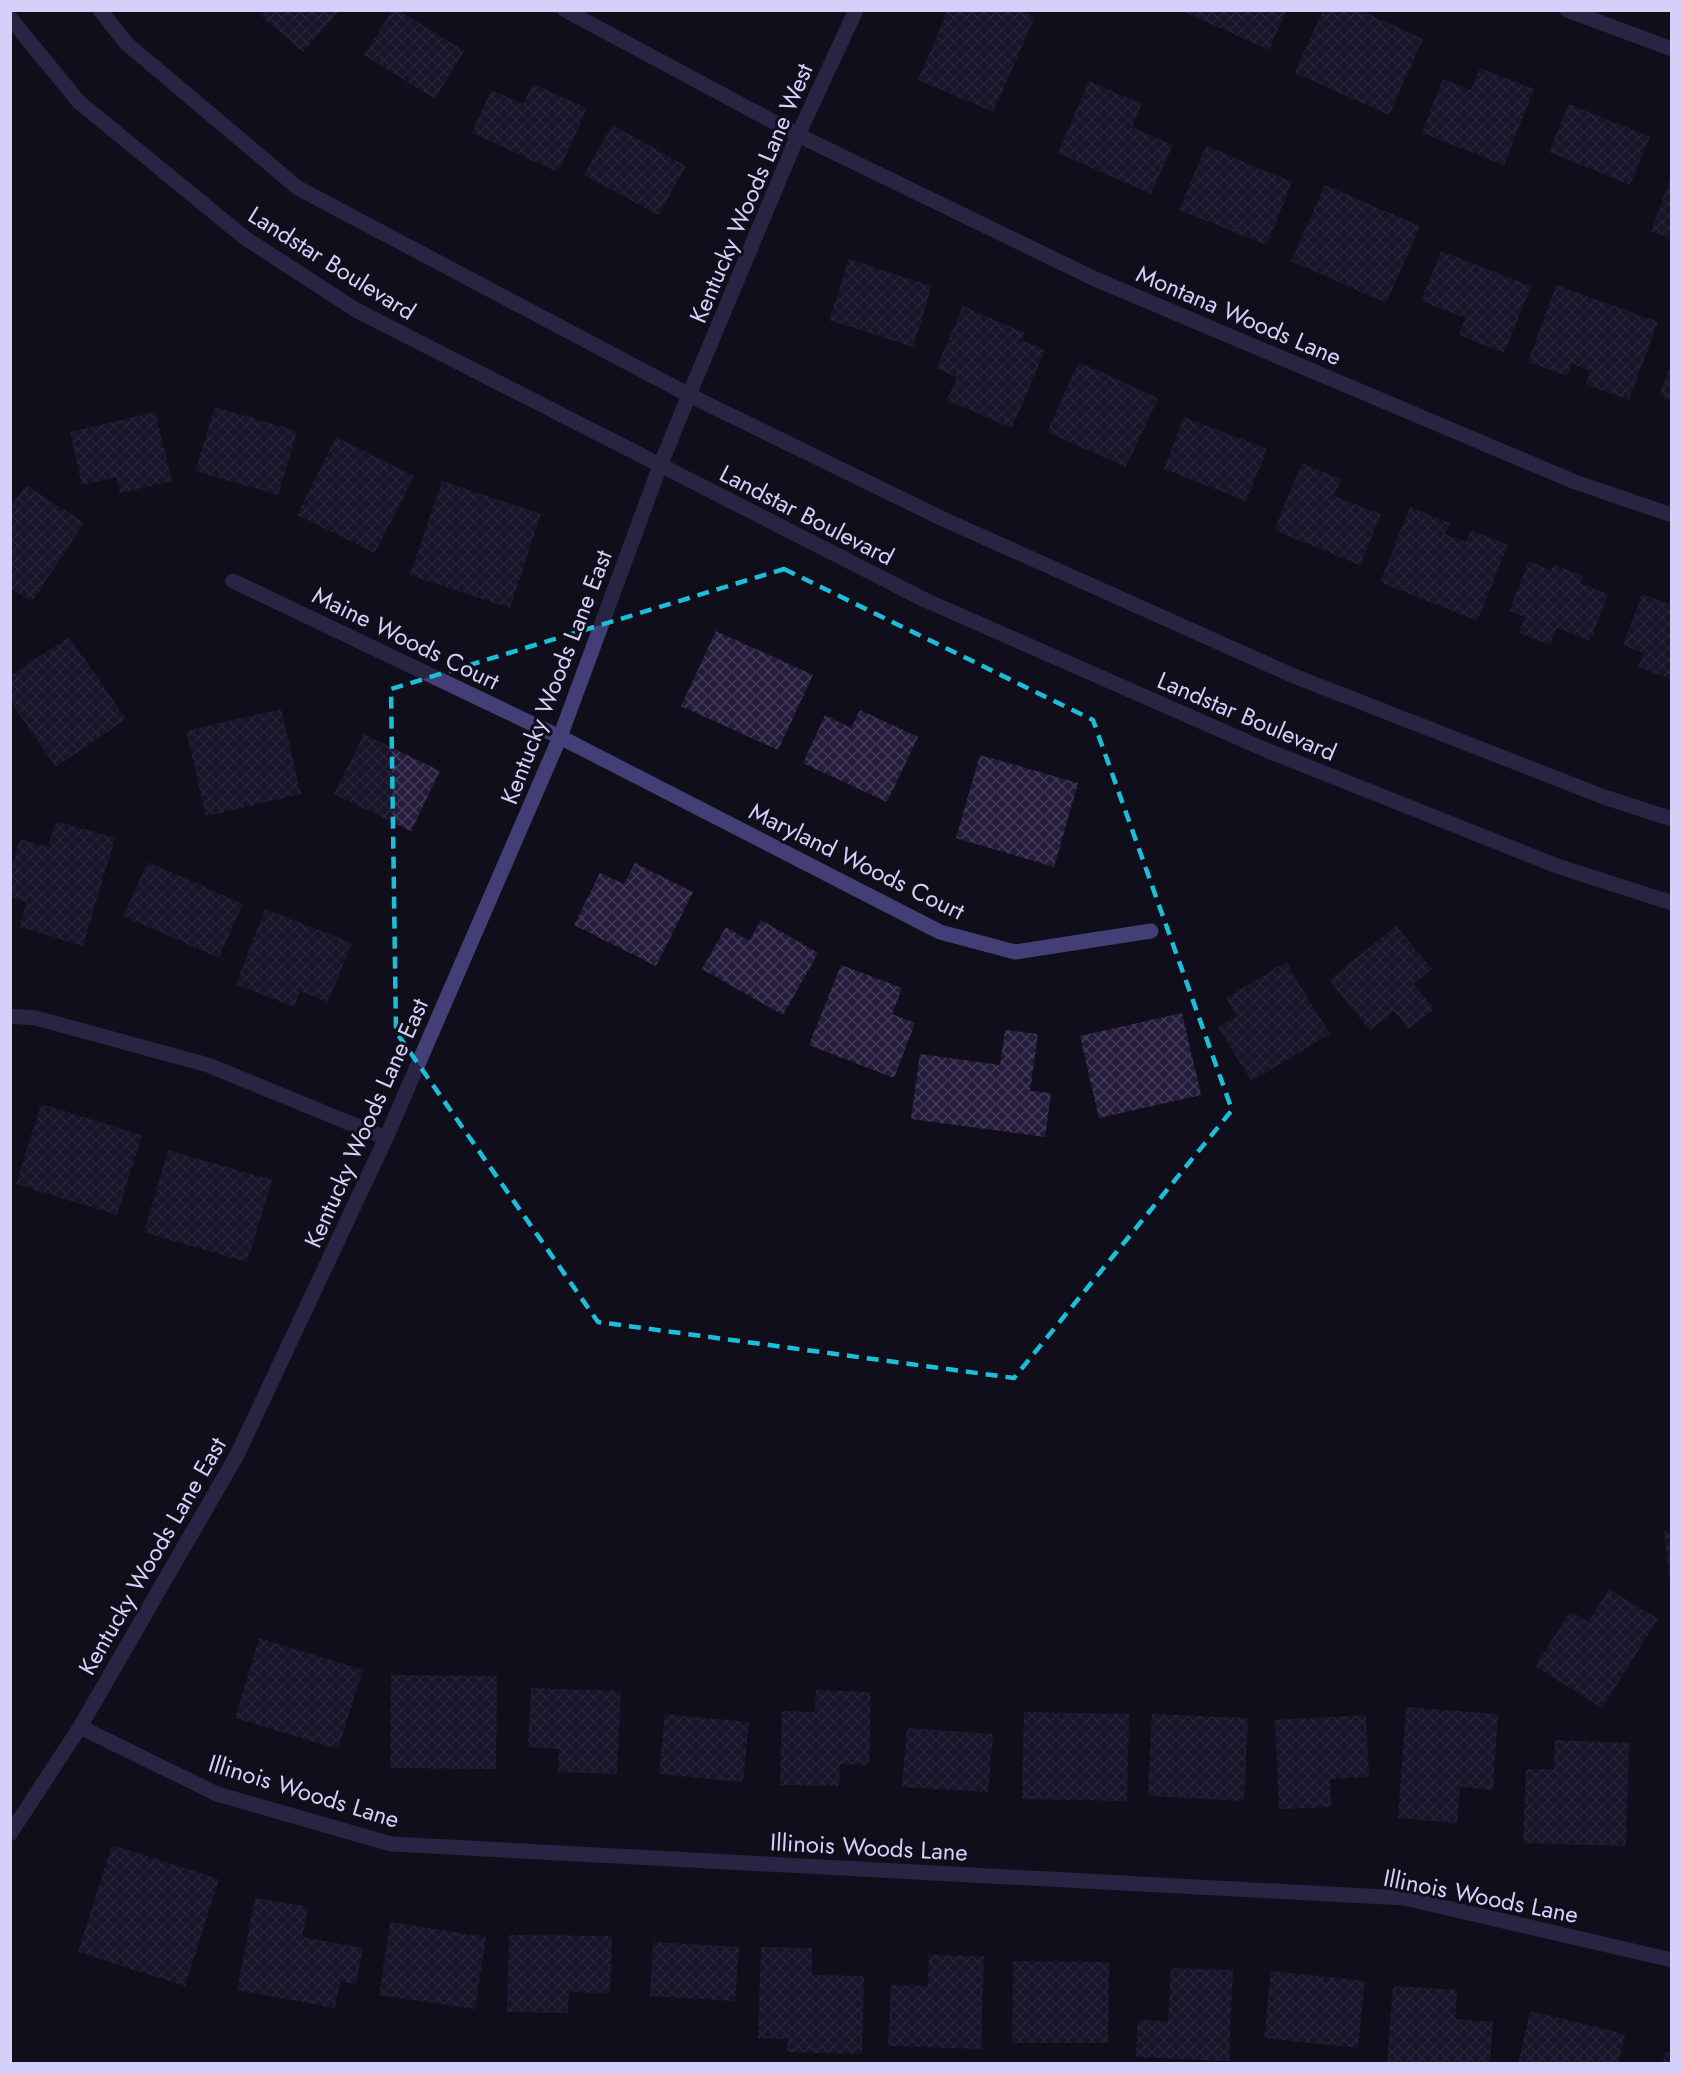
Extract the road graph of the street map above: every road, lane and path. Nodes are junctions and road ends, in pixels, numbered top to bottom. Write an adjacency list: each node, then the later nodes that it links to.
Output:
1 (100, 10): 8 (street, Landstar Boulevard)
2 (566, 10): 7 (street, Montana Woods Lane)
3 (856, 10): 7 (street, Kentucky Woods Lane West)
4 (1567, 10): 6 (street)
5 (10, 18): 9 (street, Landstar Boulevard)
6 (1671, 49)
7 (798, 135): 8 (street, Kentucky Woods Lane West); 10 (street, Montana Woods Lane)
8 (689, 395): 9 (street, Kentucky Woods Lane East); 13 (street, Landstar Boulevard)
9 (660, 466): 12 (street, Kentucky Woods Lane East); 14 (street, Landstar Boulevard)
10 (1671, 515)
11 (233, 580): 12 (street, Maine Woods Court)
12 (560, 737): 15 (street, Maryland Woods Court); 17 (street, Kentucky Woods Lane East)
13 (1671, 819)
14 (1671, 903)
15 (1151, 931)
16 (10, 1016): 17 (street)
17 (386, 1138): 18 (street, Kentucky Woods Lane East)
18 (80, 1727): 19 (street, Kentucky Woods Lane East); 20 (street, Illinois Woods Lane)
19 (10, 1834)
20 (1671, 1959)

